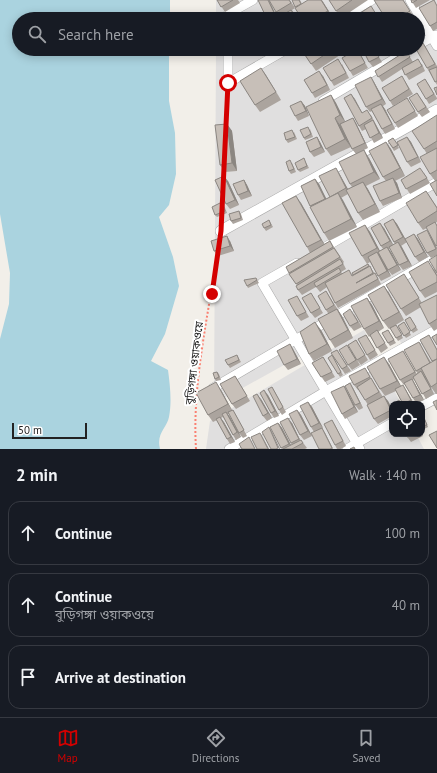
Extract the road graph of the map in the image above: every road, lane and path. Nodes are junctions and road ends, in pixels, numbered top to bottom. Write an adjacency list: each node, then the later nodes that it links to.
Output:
1 (231, 0): 5 (street)
2 (253, 0): 6 (street)
3 (372, 0): 7 (street)
4 (410, 0): 8 (street)
5 (229, 12)
6 (234, 12)
7 (351, 12)
8 (418, 12)
9 (425, 22): 10 (street)
10 (434, 35): 11 (street); 12 (street)
11 (425, 41)
12 (437, 46)
13 (228, 56): 16 (street)
14 (275, 56): 16 (street)
15 (399, 56): 17 (street)
16 (228, 83): 19 (path)
17 (323, 101)
18 (437, 110): 25 (street)
19 (226, 130)
20 (224, 161): 22 (path)
21 (437, 182): 26 (street)
22 (223, 184)
23 (223, 192): 24 (path)
24 (222, 208)
25 (221, 231): 37 (path, বুড়িগঙ্গা ওয়াকওয়ে)
26 (316, 252)
27 (437, 257): 30 (street)
28 (302, 260): 30 (street)
29 (437, 328): 32 (street)
30 (295, 340): 31 (street); 32 (street)
31 (213, 388)
32 (326, 391): 36 (street); 38 (street)
33 (437, 398): 34 (street)
34 (425, 404)
35 (389, 425): 36 (street)
36 (358, 446): 39 (street)
37 (196, 449)
38 (229, 449)
39 (347, 449)

